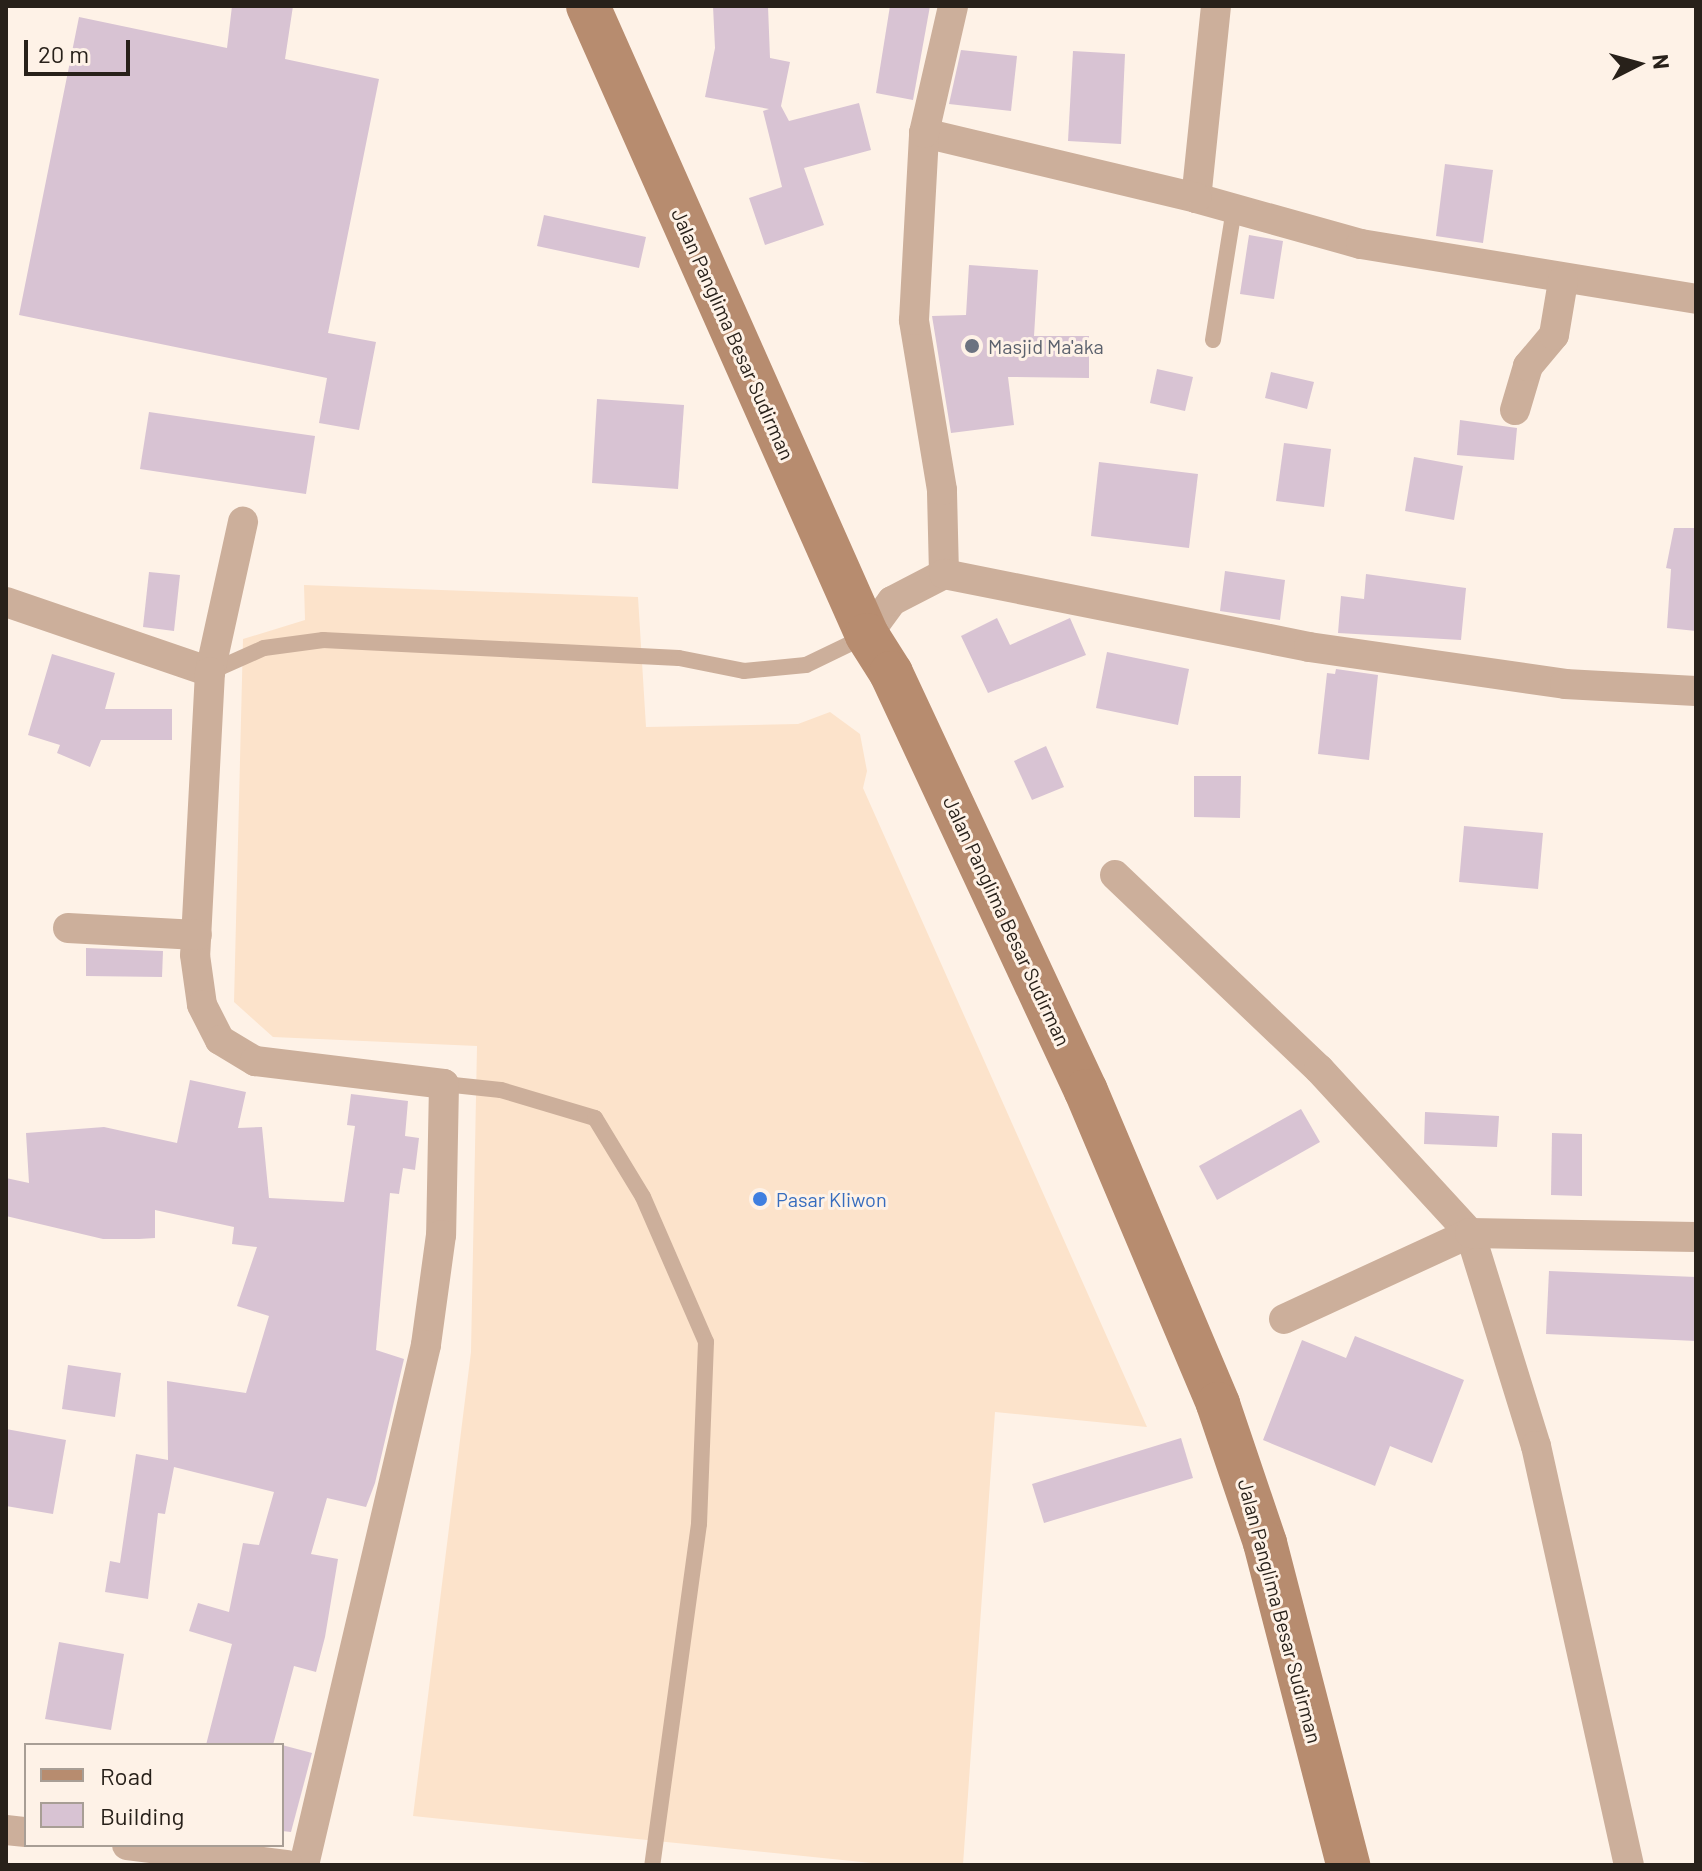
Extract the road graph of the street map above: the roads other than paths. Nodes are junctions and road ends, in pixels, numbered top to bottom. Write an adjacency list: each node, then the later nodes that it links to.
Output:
1 (588, 6): 14 (main road, Jalan Panglima Besar Sudirman)
2 (953, 6): 4 (street)
3 (1216, 6): 5 (street)
4 (924, 133): 5 (street); 12 (street)
5 (1196, 198): 6 (street)
6 (1234, 209): 7 (street); 9 (lane)
7 (1563, 281): 8 (street); 10 (street)
8 (1696, 299)
9 (1213, 340)
10 (1515, 410)
11 (243, 522): 15 (street)
12 (944, 574): 14 (street); 16 (street)
13 (6, 602): 15 (street)
14 (867, 635): 15 (lane); 29 (main road, Jalan Panglima Besar Sudirman)
15 (210, 672): 19 (street)
16 (1696, 691)
17 (1115, 875): 21 (street)
18 (68, 928): 19 (street)
19 (197, 935): 20 (street)
20 (444, 1084): 27 (street); 28 (lane)
21 (1470, 1233): 22 (street); 23 (street); 30 (street)
22 (1696, 1237)
23 (1284, 1319)
24 (133, 1847): 25 (street)
25 (168, 1858): 26 (street)
26 (288, 1865)
27 (304, 1865)
28 (652, 1865)
29 (1348, 1865)
30 (1629, 1865)

